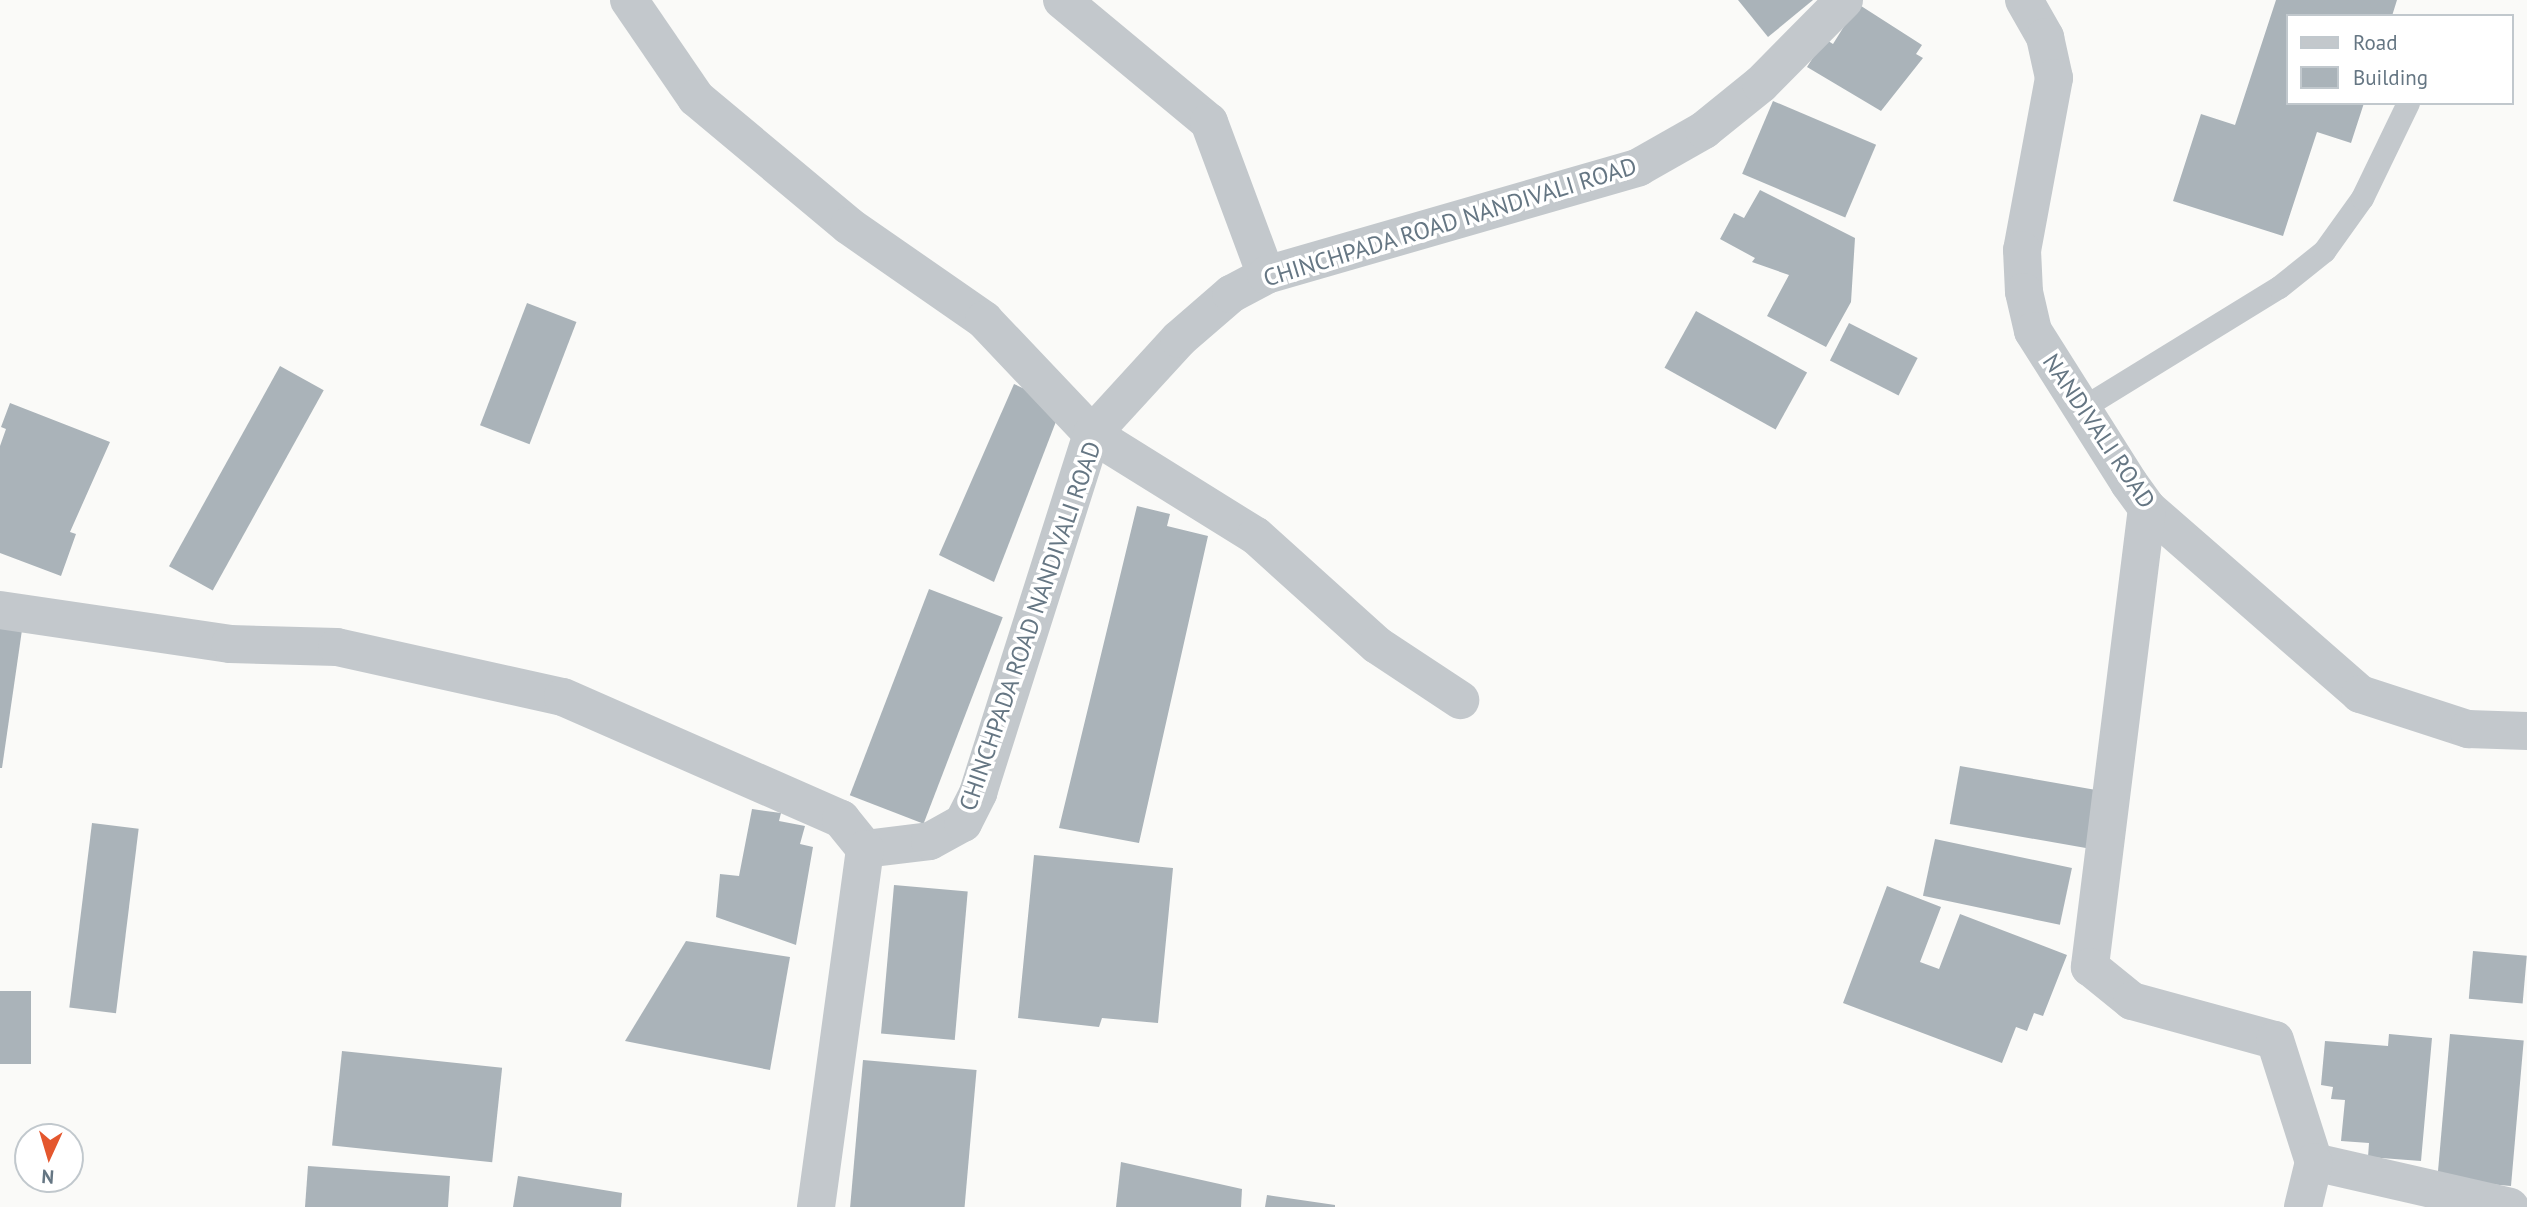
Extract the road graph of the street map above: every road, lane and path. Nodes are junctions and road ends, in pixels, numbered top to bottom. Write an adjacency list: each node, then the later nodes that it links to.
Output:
1 (629, 0): 8 (street)
2 (1062, 0): 6 (street)
3 (1844, 0): 6 (street, CHINCHPADA ROAD NANDIVALI ROAD)
4 (2024, 0): 7 (street, NANDIVALI ROAD)
5 (2407, 105): 7 (lane)
6 (1266, 275): 8 (street, CHINCHPADA ROAD NANDIVALI ROAD)
7 (2082, 408): 9 (street, NANDIVALI ROAD)
8 (1092, 434): 11 (street); 13 (street, CHINCHPADA ROAD NANDIVALI ROAD)
9 (2147, 508): 12 (street, NANDIVALI ROAD); 14 (street)
10 (0, 610): 13 (street)
11 (1460, 700)
12 (2527, 731)
13 (865, 849): 15 (street)
14 (2314, 1162): 16 (street); 17 (street)
15 (816, 1207)
16 (2304, 1207)
17 (2510, 1207)

